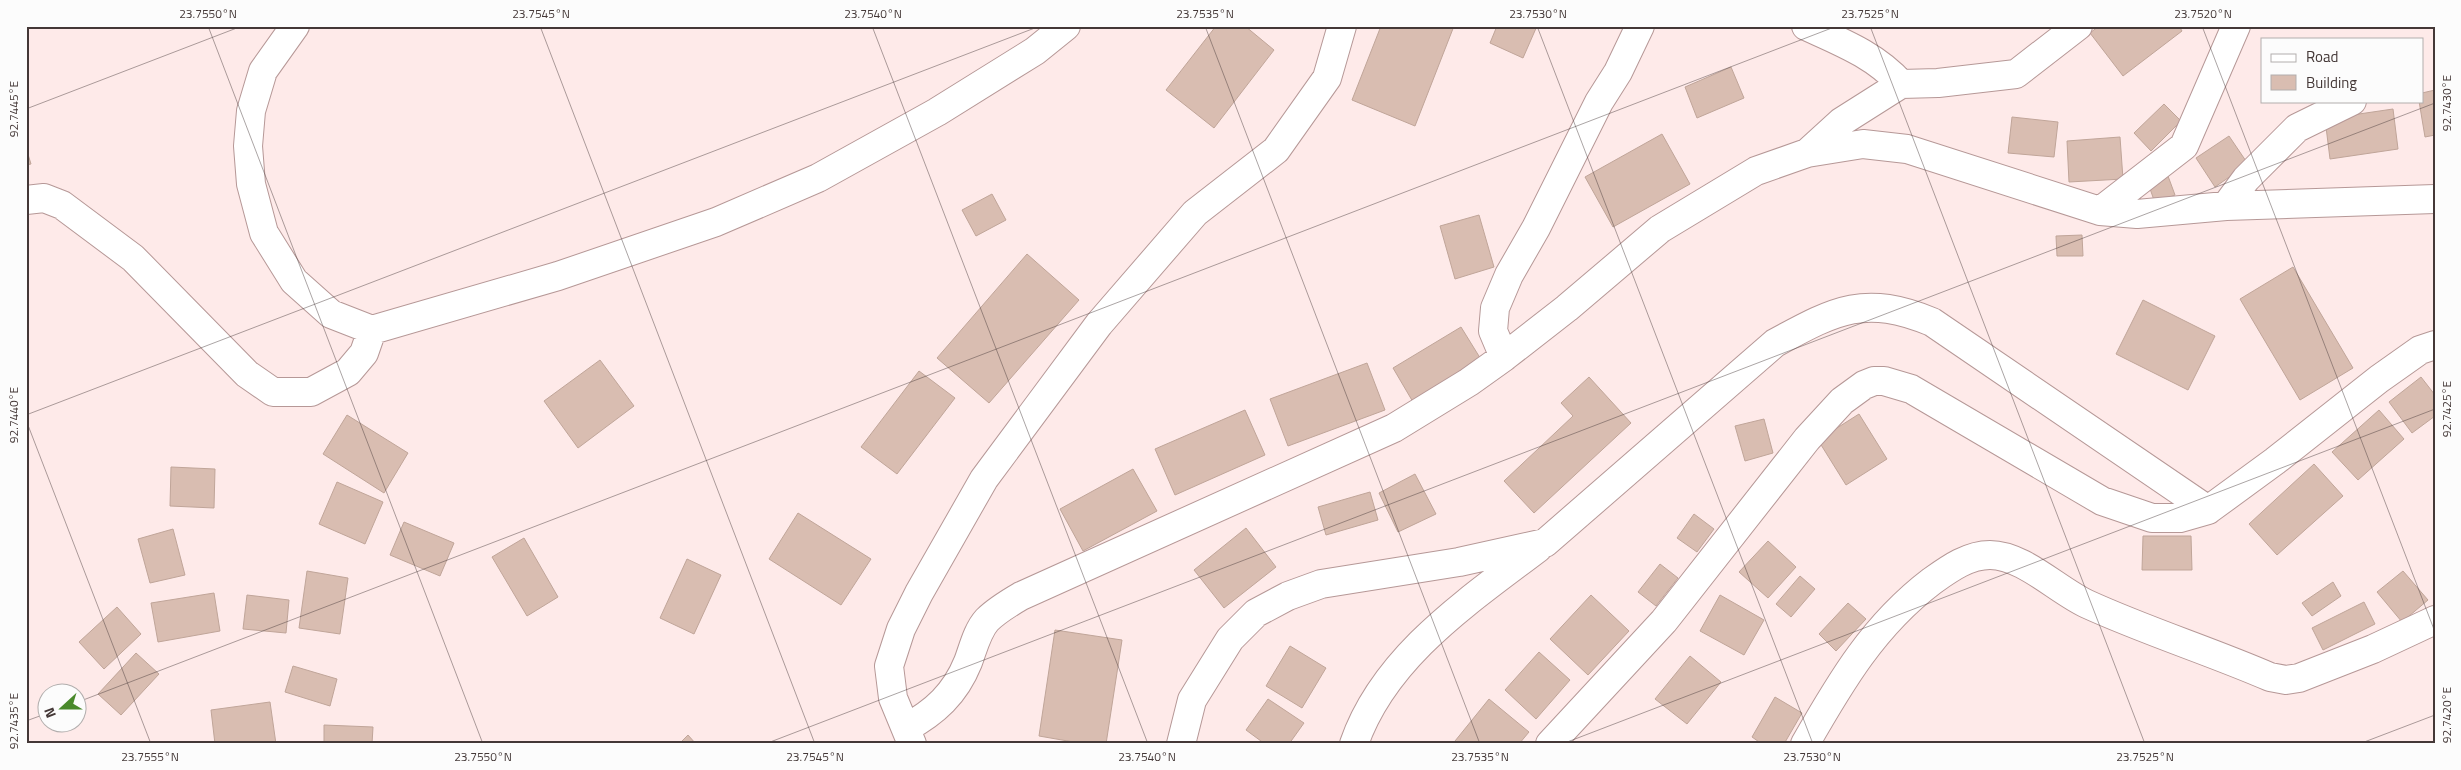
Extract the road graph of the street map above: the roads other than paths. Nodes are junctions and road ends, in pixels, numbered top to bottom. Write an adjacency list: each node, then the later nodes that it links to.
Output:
1 (295, 26): 15 (street)
2 (1066, 26): 15 (street)
3 (1342, 26): 21 (street)
4 (1640, 26): 17 (street)
5 (1806, 26): 8 (street)
6 (2078, 26): 8 (street)
7 (2236, 26): 14 (street)
8 (1901, 84): 10 (street)
9 (2350, 102): 13 (street)
10 (1807, 153): 14 (street); 17 (street)
11 (2435, 199): 13 (street)
12 (26, 200): 15 (street)
13 (2226, 206): 14 (street)
14 (2100, 211)
15 (372, 330)
16 (2435, 346): 18 (street)
17 (1504, 356): 21 (street)
18 (2208, 510): 19 (street); 24 (street)
19 (1545, 543): 22 (street); 23 (street)
20 (2435, 620): 25 (street)
21 (909, 736)
22 (1181, 744)
23 (1354, 744)
24 (1550, 744)
25 (1806, 744)

